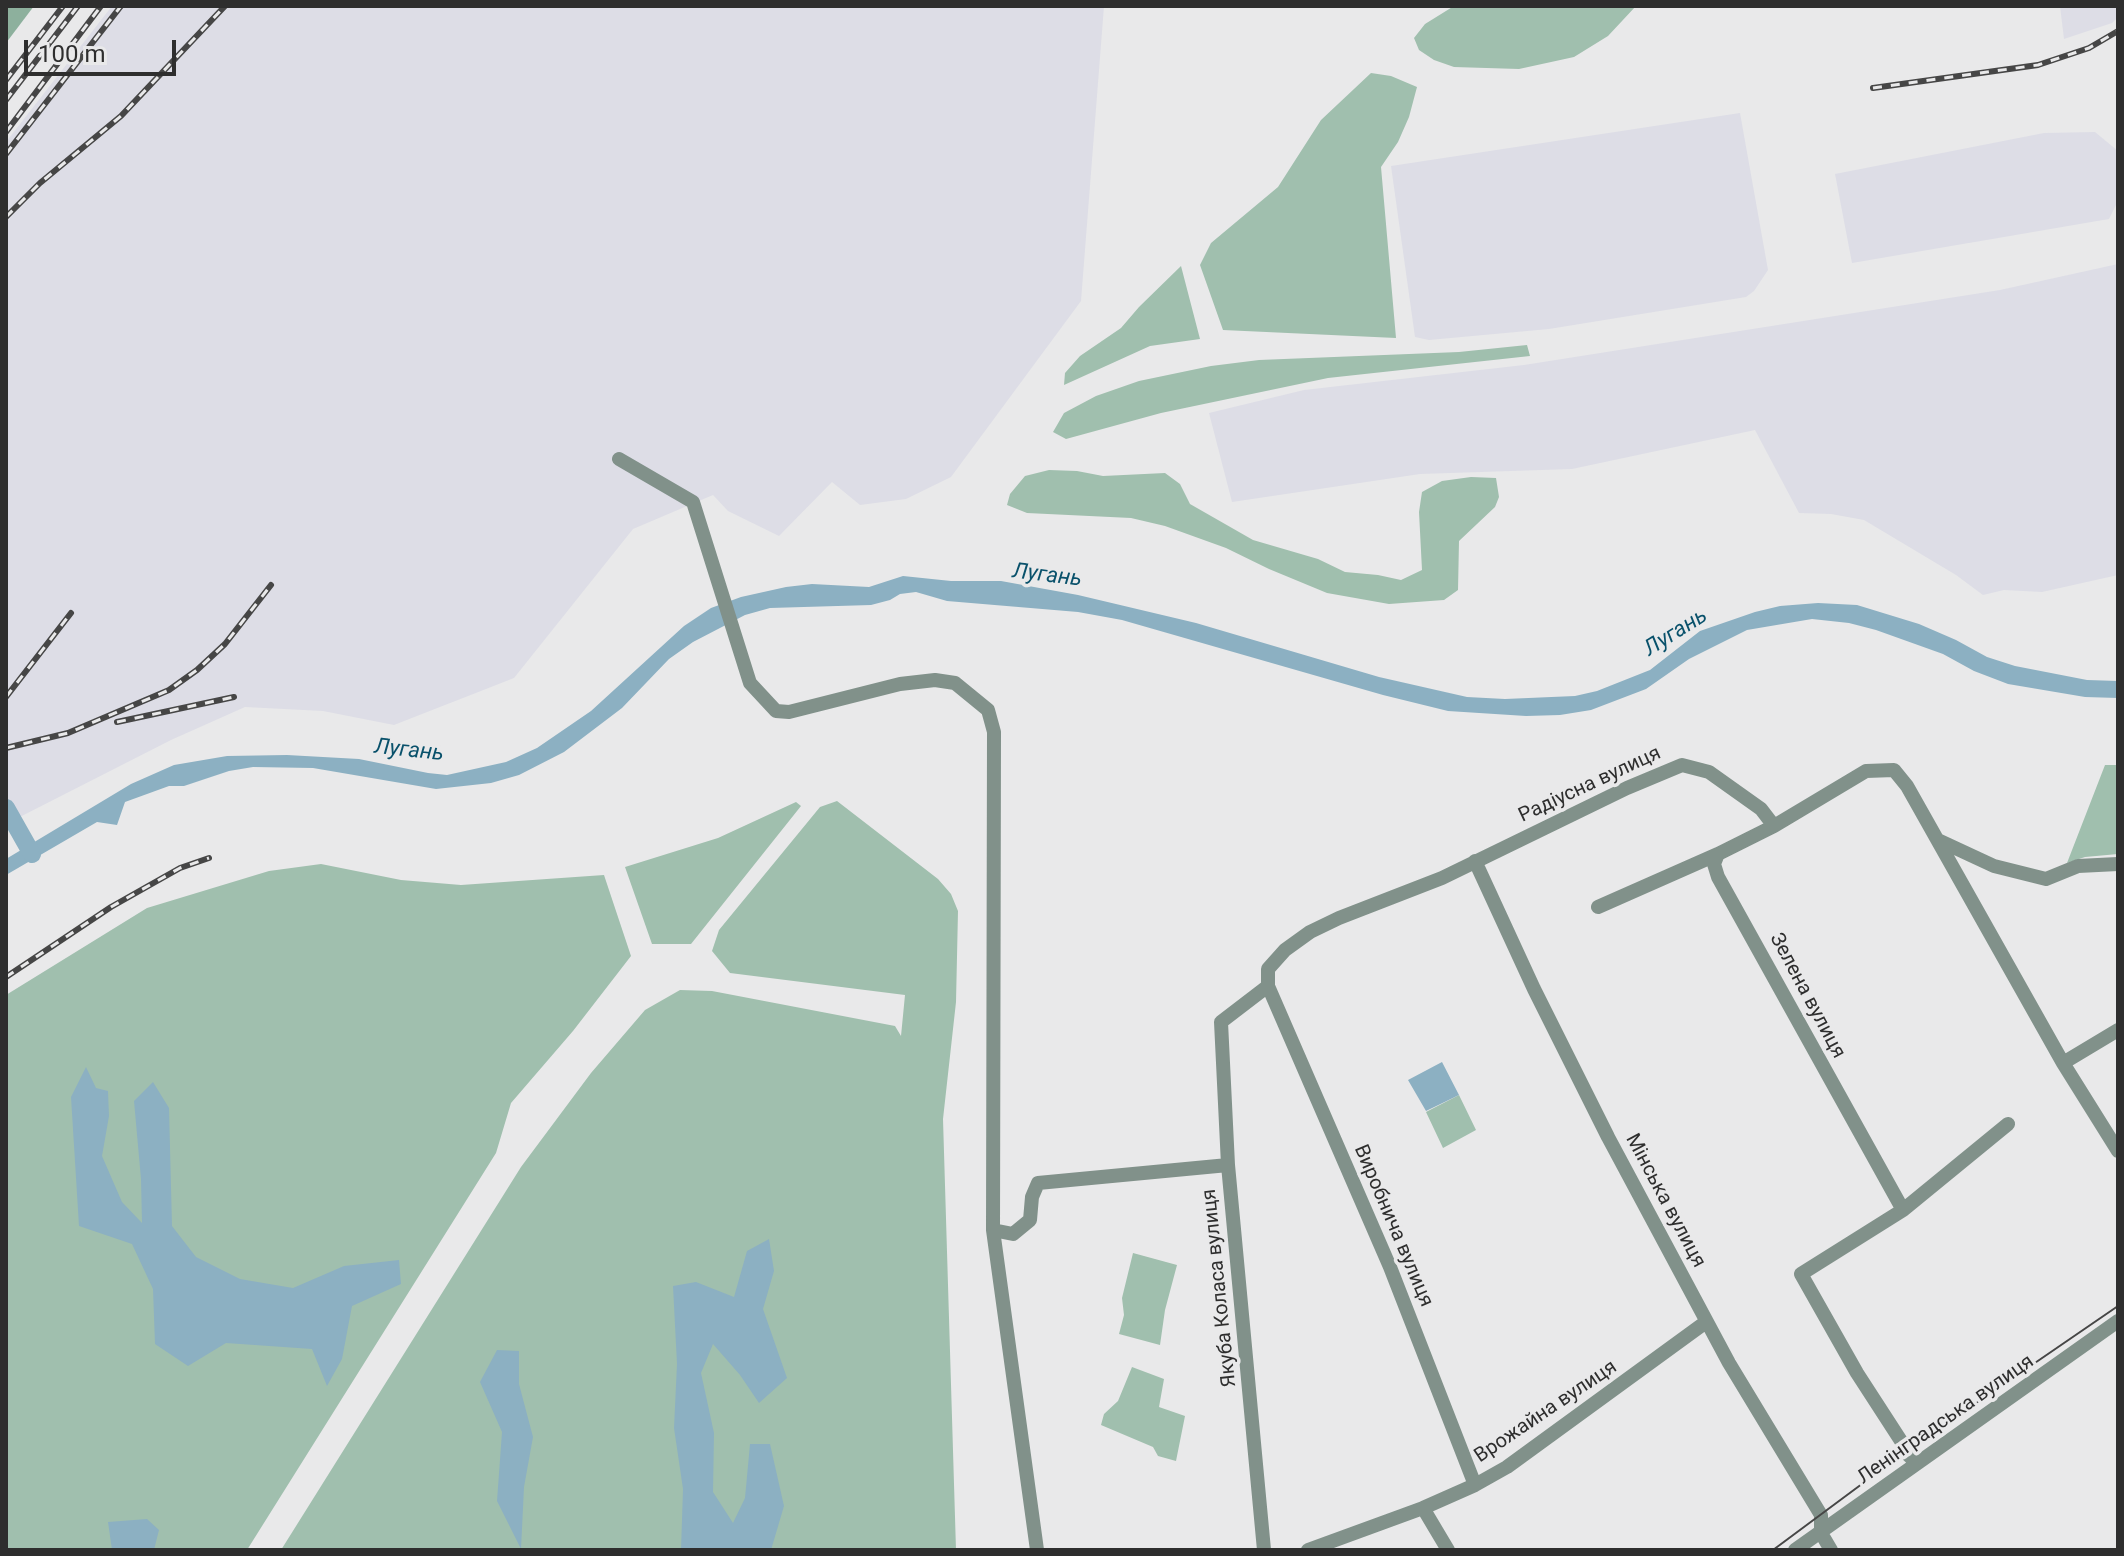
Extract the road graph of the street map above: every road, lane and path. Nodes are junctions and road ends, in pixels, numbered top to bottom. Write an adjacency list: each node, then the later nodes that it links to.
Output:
1 (619, 459): 16 (street)
2 (1774, 826): 3 (street); 4 (street); 5 (street, Радіусна вулиця)
3 (1938, 840): 6 (street); 11 (street)
4 (1718, 854): 7 (street); 15 (street, Зелена вулиця)
5 (1475, 861): 8 (street, Радіусна вулиця); 18 (street, Мінська вулиця)
6 (2118, 864)
7 (1598, 907)
8 (1268, 986): 9 (street, Радіусна вулиця); 20 (street, Виробнича вулиця)
9 (1221, 1022): 14 (street, Якуба Коласа вулиця)
10 (2118, 1030): 11 (street)
11 (2063, 1063): 13 (street)
12 (2008, 1124): 15 (street)
13 (2118, 1151)
14 (1228, 1165): 16 (street); 24 (street, Якуба Коласа вулиця)
15 (1903, 1210): 19 (street)
16 (993, 1230): 23 (street)
17 (2118, 1321): 19 (street, Ленінградська вулиця)
18 (1706, 1322): 20 (street, Врожайна вулиця); 22 (street, Мінська вулиця)
19 (1917, 1463): 22 (street, Ленінградська вулиця)
20 (1475, 1485): 21 (street, Врожайна вулиця)
21 (1423, 1508): 25 (street, Врожайна вулиця); 26 (street)
22 (1821, 1533): 27 (street, Ленінградська вулиця); 28 (street, Мінська вулиця)
23 (1037, 1550)
24 (1264, 1550)
25 (1308, 1550)
26 (1448, 1550)
27 (1795, 1550)
28 (1831, 1550)

